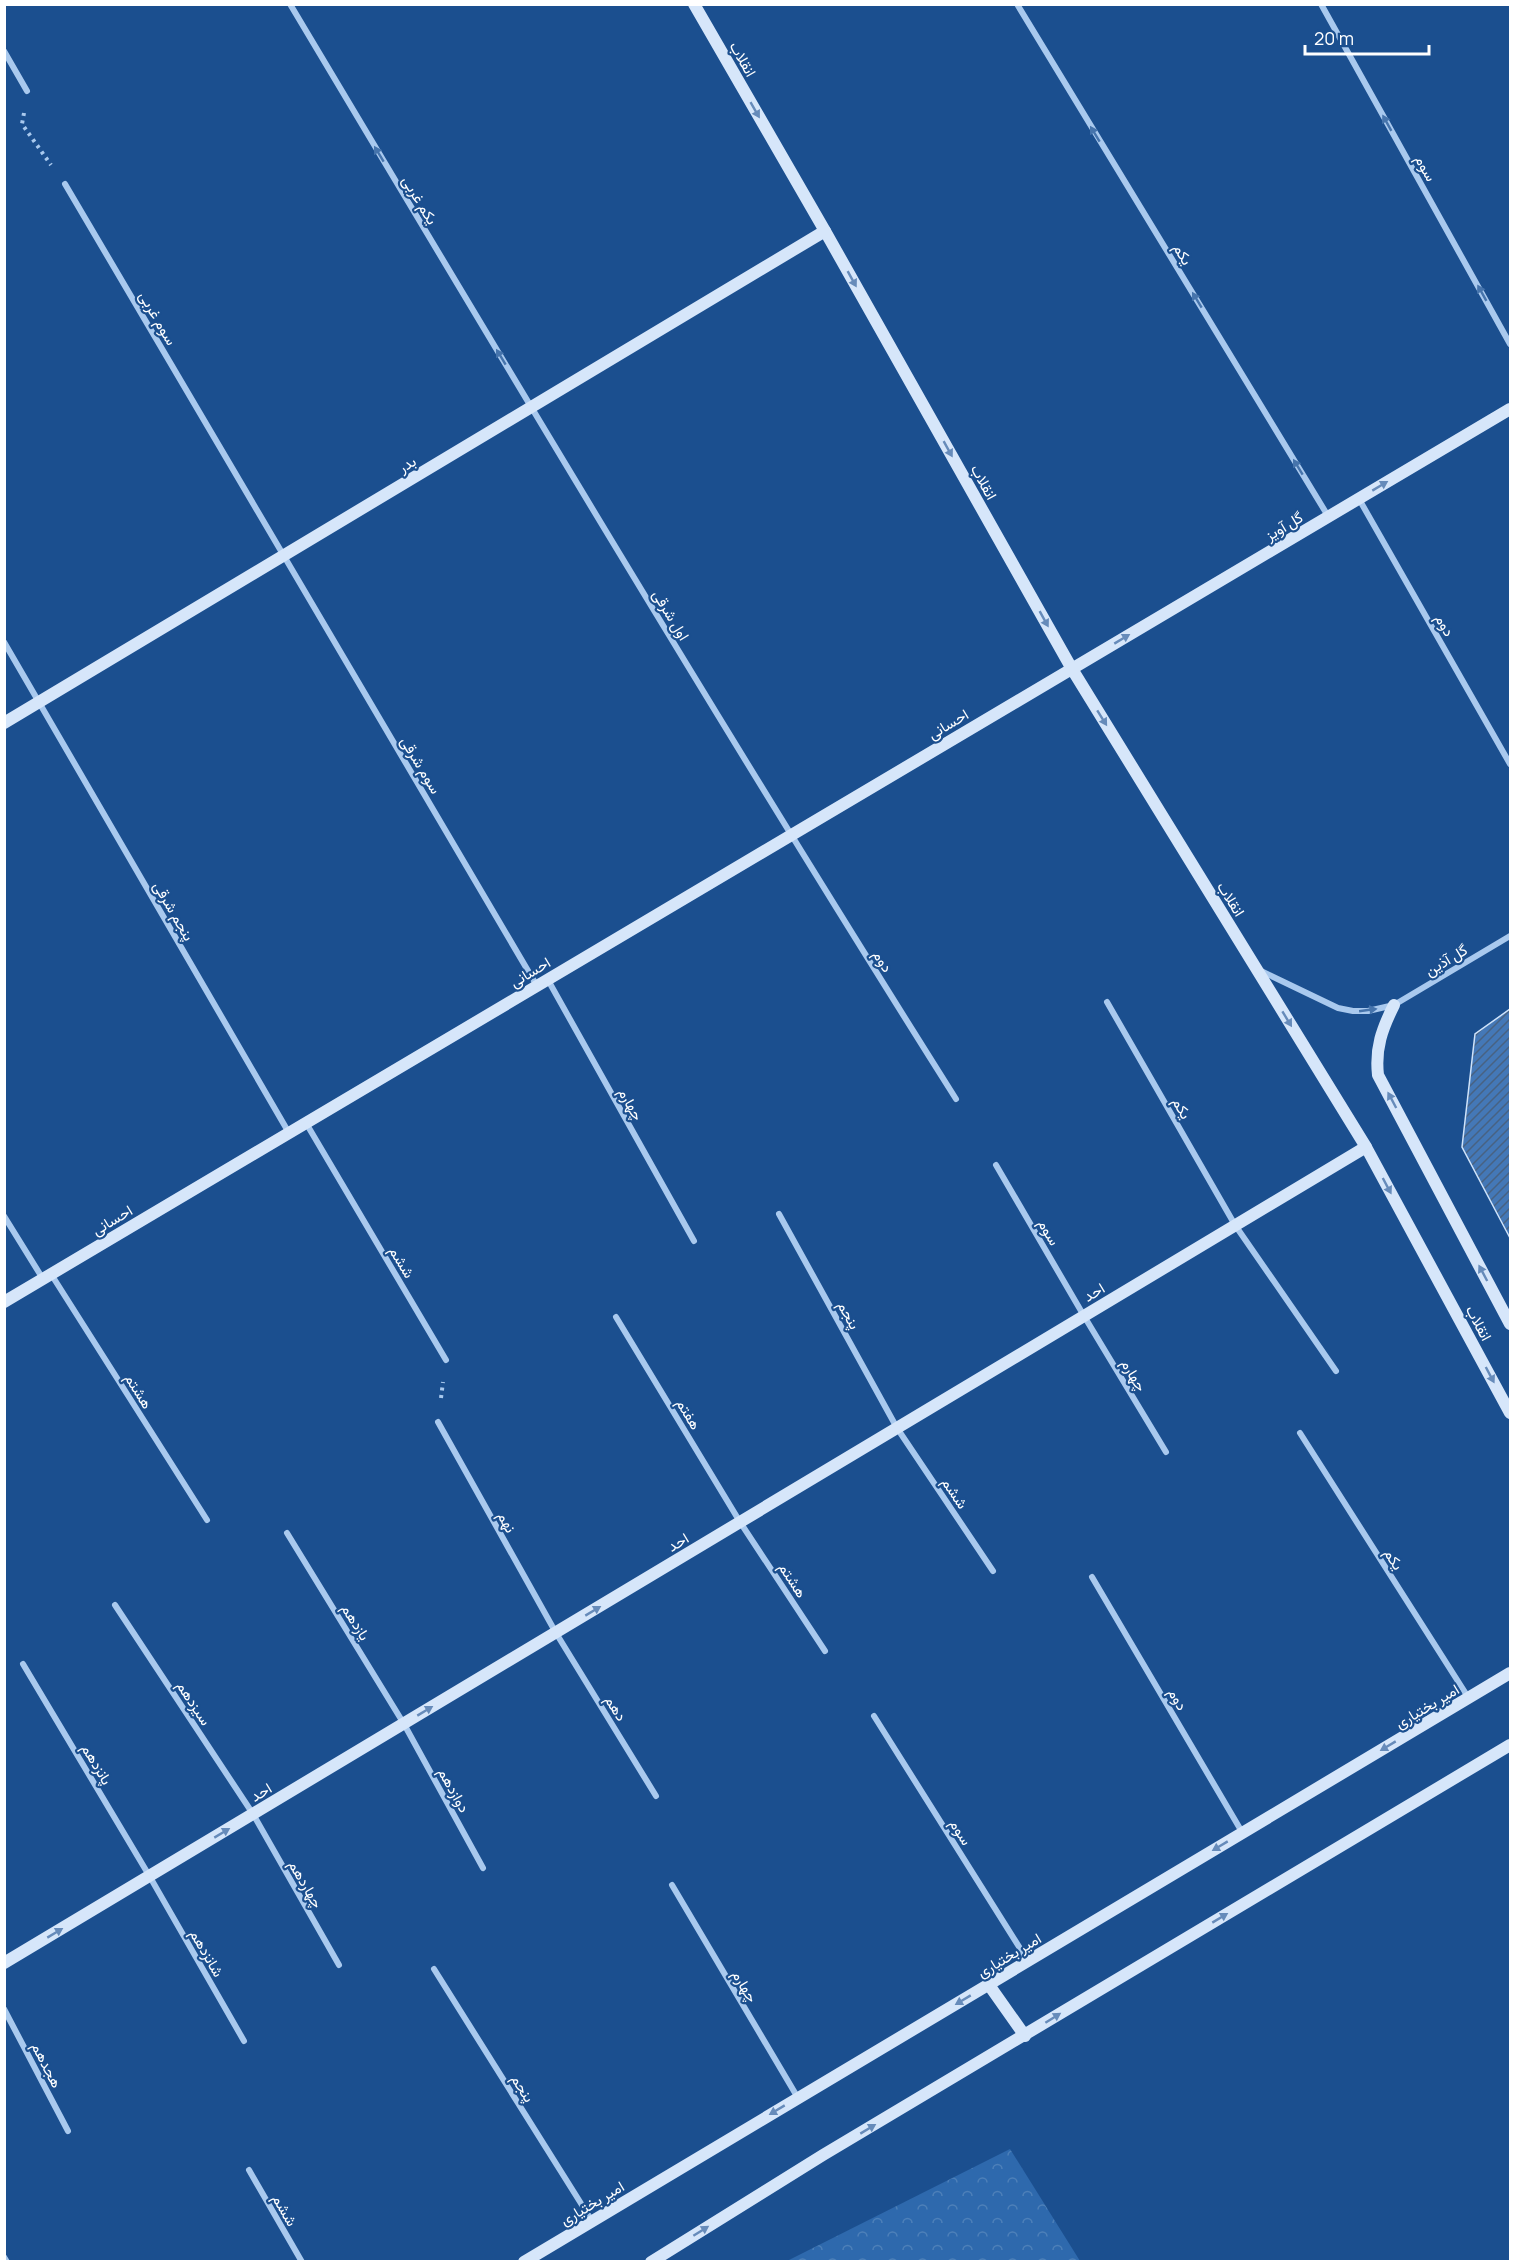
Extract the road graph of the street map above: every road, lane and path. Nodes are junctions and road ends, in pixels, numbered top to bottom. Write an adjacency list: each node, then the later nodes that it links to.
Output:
1 (290, 4): 10 (street, یکم غربی, one-way to 1)
2 (694, 4): 8 (street, انقلاب, one-way to 8)
3 (1017, 4): 13 (street, یکم, one-way to 3)
4 (1321, 4): 9 (street, سوم, one-way to 4)
5 (4, 51): 6 (street)
6 (27, 92): 7 (path)
7 (65, 184): 14 (street, سوم غربی)
8 (825, 231): 10 (street, بدر); 16 (street, انقلاب, one-way to 16)
9 (1510, 344)
10 (531, 408): 14 (street, بدر); 20 (street, اول شرقی)
11 (1510, 409): 12 (street, گل آویز, one-way to 11)
12 (1359, 498): 13 (street, گل آویز); 19 (street, دوم)
13 (1328, 517): 16 (street, گل آویز, one-way to 13)
14 (284, 556): 17 (street, بدر); 23 (street, سوم شرقی)
15 (4, 642): 17 (street, پنجم شرقی)
16 (1072, 669): 20 (street, احسانی); 22 (street, انقلاب, one-way to 22)
17 (40, 702): 18 (street, بدر); 28 (street, پنجم شرقی)
18 (4, 723)
19 (1510, 764)
20 (790, 836): 23 (street, احسانی); 26 (street, دوم)
21 (1510, 936): 25 (street, گل آذین)
22 (1256, 968): 25 (street, one-way to 25); 29 (street, انقلاب, one-way to 29)
23 (542, 983): 27 (street, احسانی); 34 (street, چهارم)
24 (1107, 1002): 33 (street, یکم)
25 (1394, 1005): 39 (street, انقلاب, one-way to 25)
26 (956, 1099)
27 (306, 1123): 28 (street, احسانی); 40 (street, ششم)
28 (289, 1133): 35 (street, احسانی)
29 (1366, 1147): 33 (street, احد); 42 (street, انقلاب, one-way to 42)
30 (996, 1165): 37 (street, سوم)
31 (779, 1214): 44 (street, پنجم)
32 (4, 1216): 35 (street, هشتم)
33 (1235, 1225): 37 (street, احد); 41 (street)
34 (693, 1241)
35 (47, 1276): 36 (street, احسانی); 47 (street, هشتم)
36 (4, 1302)
37 (1082, 1313): 44 (street, احد); 46 (street, چهارم)
38 (616, 1317): 48 (street, هفتم)
39 (1510, 1324)
40 (446, 1360): 43 (path)
41 (1336, 1371)
42 (1510, 1413)
43 (438, 1422): 53 (street, نهم)
44 (897, 1428): 48 (street, احد); 50 (street, ششم)
45 (1300, 1433): 57 (street, یکم)
46 (1166, 1452)
47 (207, 1520)
48 (740, 1522): 53 (street, احد, one-way to 48); 54 (street, هشتم)
49 (287, 1533): 59 (street, یازدهم)
50 (993, 1571)
51 (1092, 1577): 63 (street, دوم)
52 (115, 1605): 62 (street, سیزدهم)
53 (556, 1633): 59 (street, احد, one-way to 53); 61 (street, دهم)
54 (825, 1651)
55 (23, 1664): 65 (street, پانزدهم)
56 (1510, 1673): 57 (street, امیر بختیاری)
57 (1469, 1698): 63 (street, امیر بختیاری, one-way to 63)
58 (874, 1716): 67 (street, سوم)
59 (404, 1724): 62 (street, احد); 64 (street, دوازدهم)
60 (1510, 1745): 73 (street, one-way to 60)
61 (656, 1796)
62 (253, 1814): 65 (street, احد, one-way to 62); 69 (street, چهاردهم)
63 (1243, 1833): 67 (street, امیر بختیاری, one-way to 67)
64 (483, 1868)
65 (150, 1877): 68 (street, احد, one-way to 65); 74 (street, شانزدهم)
66 (672, 1885): 75 (street, چهارم)
67 (1028, 1961): 71 (street, امیر بختیاری)
68 (4, 1964)
69 (339, 1965)
70 (434, 1969): 78 (street, پنجم)
71 (989, 1984): 73 (street); 75 (street, امیر بختیاری, one-way to 75)
72 (4, 2009): 76 (street, هجدهم)
73 (1025, 2036): 83 (street, one-way to 73)
74 (244, 2041)
75 (798, 2098): 78 (street, امیر بختیاری, one-way to 78)
76 (68, 2131)
77 (249, 2170): 81 (street, ششم)
78 (592, 2221): 82 (street, امیر بختیاری)
79 (4, 2257): 80 (street)
80 (7, 2262)
81 (302, 2262)
82 (524, 2262)
83 (651, 2262)

